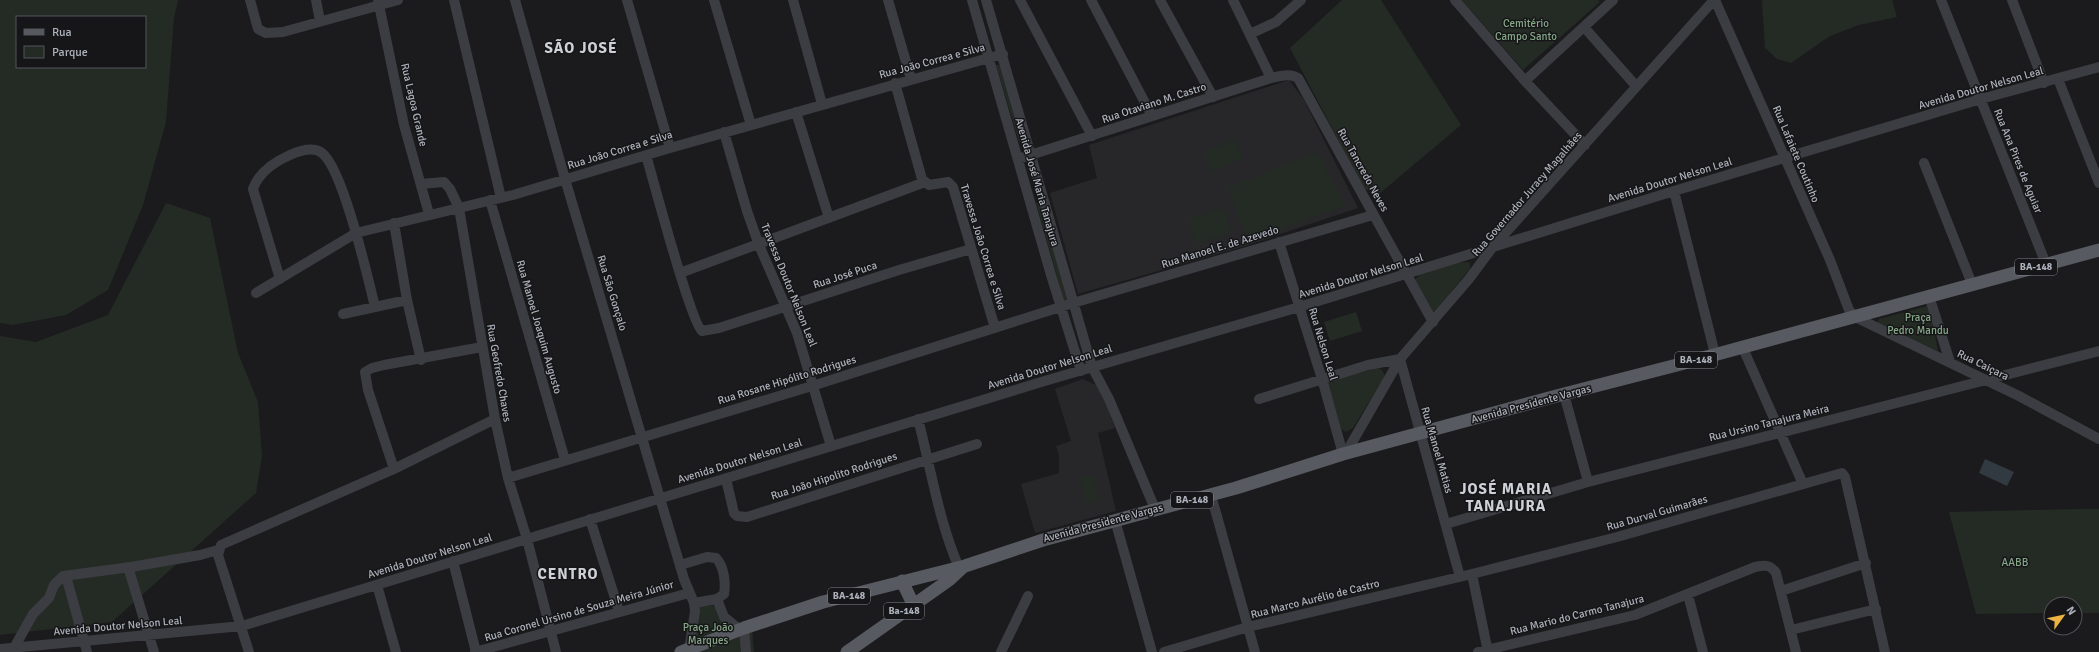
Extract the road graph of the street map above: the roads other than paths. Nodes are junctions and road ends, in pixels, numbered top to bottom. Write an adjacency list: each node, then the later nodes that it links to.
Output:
1 (250, 0): 23 (street)
2 (316, 0): 23 (street)
3 (398, 0): 22 (street)
4 (454, 0): 57 (street)
5 (515, 0): 52 (street, Rua São Gonçalo)
6 (627, 0): 46 (street)
7 (714, 0): 42 (street)
8 (793, 0): 39 (street)
9 (888, 0): 31 (street)
10 (972, 0): 27 (street, Avenida José Maria Tanajura)
11 (986, 0): 26 (street, Avenida José Maria Tanajura)
12 (1020, 0): 44 (street)
13 (1091, 0): 41 (street)
14 (1160, 0): 37 (street)
15 (1233, 0): 25 (street)
16 (1301, 0): 25 (street)
17 (1455, 0): 33 (street)
18 (1714, 0): 36 (street, Rua Governador Juracy Magalhães); 49 (street, Rua Lafaiete Coutinho)
19 (1941, 0): 38 (street, Rua Ana Pires de Aguiar)
20 (2012, 0): 35 (street)
21 (1609, 1): 24 (street)
22 (378, 3): 23 (street); 55 (street, Rua Lagoa Grande)
23 (320, 21)
24 (1584, 27): 33 (street); 36 (street)
25 (1250, 34): 29 (street)
26 (1003, 54): 27 (street, Rua João Correa e Silva); 48 (street, Avenida José Maria Tanajura)
27 (990, 57): 31 (street, Rua João Correa e Silva); 50 (street, Avenida José Maria Tanajura)
28 (2099, 67): 32 (street, Avenida Doutor Nelson Leal)
29 (1271, 78): 30 (street, Rua Otaviano M. Castro); 37 (street, Rua Otaviano M. Castro)
30 (1298, 78): 61 (street, Rua Tancredo Neves)
31 (911, 79): 34 (street, Rua João Correa e Silva)
32 (2058, 79): 35 (street, Avenida Doutor Nelson Leal); 54 (street)
33 (1525, 81): 45 (street)
34 (895, 83): 39 (street, Rua João Correa e Silva); 53 (street)
35 (2044, 83): 38 (street, Avenida Doutor Nelson Leal)
36 (1636, 86): 45 (street, Rua Governador Juracy Magalhães)
37 (1213, 97): 41 (street, Rua Otaviano M. Castro)
38 (1981, 99): 49 (street, Avenida Doutor Nelson Leal); 70 (street, Rua Ana Pires de Aguiar)
39 (822, 104): 40 (street, Rua João Correa e Silva)
40 (796, 112): 42 (street, Rua João Correa e Silva); 62 (street)
41 (1152, 116): 44 (street, Rua Otaviano M. Castro)
42 (751, 125): 43 (street, Rua João Correa e Silva)
43 (724, 132): 46 (street, Rua João Correa e Silva); 66 (street, Travessa Doutor Nelson Leal)
44 (1092, 136): 48 (street, Rua Otaviano M. Castro)
45 (1585, 145): 67 (street, Rua Governador Juracy Magalhães)
46 (670, 148): 47 (street, Rua João Correa e Silva)
47 (646, 155): 52 (street, Rua João Correa e Silva); 71 (street)
48 (1030, 155): 50 (street, Rua Otaviano M. Castro); 78 (street, Avenida José Maria Tanajura)
49 (1784, 158): 56 (street, Avenida Doutor Nelson Leal); 84 (street, Rua Lafaiete Coutinho)
50 (1018, 159): 82 (street, Avenida José Maria Tanajura)
51 (1924, 163): 74 (street)
52 (565, 179): 57 (street, Rua João Correa e Silva); 105 (street, Rua São Gonçalo)
53 (925, 182): 62 (street); 68 (street, Travessa João Correa e Silva)
54 (2099, 183)
55 (421, 184): 59 (street, Rua Geofredo Chaves); 60 (street, Rua Lagoa Grande)
56 (1674, 191): 67 (street, Avenida Doutor Nelson Leal); 90 (street)
57 (501, 198): 58 (street, Rua João Correa e Silva)
58 (490, 200): 59 (street, Rua João Correa e Silva); 111 (street, Rua Manoel Joaquim Augusto)
59 (459, 208): 60 (street, Rua João Correa e Silva); 88 (street, Rua Geofredo Chaves)
60 (429, 214): 63 (street, Rua João Correa e Silva)
61 (1374, 214): 65 (street, Rua Manoel E. de Azevedo); 72 (street, Rua Tancredo Neves)
62 (830, 218): 66 (street)
63 (394, 224): 64 (street, Rua João Correa e Silva); 77 (street)
64 (356, 233): 73 (street, Rua João Correa e Silva); 73 (street); 80 (street)
65 (1279, 242): 78 (street, Rua Manoel E. de Azevedo); 81 (street, Rua Nelson Leal)
66 (759, 245): 71 (street); 79 (street, Travessa Doutor Nelson Leal)
67 (1492, 248): 72 (street, Avenida Doutor Nelson Leal); 85 (street, Rua Governador Juracy Magalhães)
68 (971, 249): 79 (street, Rua José Puca); 86 (street, Travessa João Correa e Silva)
69 (2099, 250): 70 (main road, Avenida Presidente Vargas / BA-148)
70 (2046, 264): 74 (main road, Avenida Presidente Vargas / BA-148)
71 (680, 273): 79 (street, Rua José Puca)
72 (1405, 274): 81 (street, Avenida Doutor Nelson Leal); 85 (street, Rua Tancredo Neves)
73 (280, 279): 75 (street, Rua João Correa e Silva)
74 (1972, 284): 76 (main road, Avenida Presidente Vargas / BA-148)
75 (256, 293)
76 (1929, 296): 84 (main road, Avenida Presidente Vargas / BA-148); 93 (street)
77 (407, 300): 80 (street); 92 (street)
78 (1073, 304): 82 (street, Rua Rosane Hipólito Rodrigues); 94 (street, Avenida José Maria Tanajura)
79 (786, 306): 98 (street, Travessa Doutor Nelson Leal)
80 (375, 307): 83 (street)
81 (1299, 307): 94 (street, Avenida Doutor Nelson Leal); 96 (street, Rua Nelson Leal)
82 (1060, 308): 86 (street, Rua Rosane Hipólito Rodrigues); 95 (street, Avenida José Maria Tanajura)
83 (343, 314)
84 (1854, 317): 87 (main road, Avenida Presidente Vargas / BA-148); 93 (street, Rua Caiçara)
85 (1433, 322): 91 (street, Rua Governador Juracy Magalhães)
86 (995, 328): 98 (street, Rua Rosane Hipólito Rodrigues)
87 (1742, 346): 90 (main road, Avenida Presidente Vargas / BA-148); 103 (street)
88 (482, 348): 92 (street); 101 (street, Rua Geofredo Chaves)
89 (2099, 351): 97 (street, Rua Ursino Tanajura Meira)
90 (1715, 354): 99 (main road, Avenida Presidente Vargas / BA-148)
91 (1400, 359): 96 (street); 104 (street, Rua Manoel Matias); 109 (street, Rua Governador Juracy Magalhães)
92 (421, 360): 112 (street)
93 (1950, 362): 97 (street, Rua Caiçara)
94 (1092, 367): 95 (street, Avenida Doutor Nelson Leal); 119 (street, Avenida José Maria Tanajura)
95 (1080, 371): 102 (street, Avenida Doutor Nelson Leal)
96 (1322, 379): 100 (street); 109 (street, Rua Nelson Leal)
97 (1984, 380): 103 (street, Rua Ursino Tanajura Meira); 106 (street, Rua Caiçara)
98 (812, 386): 105 (street, Rua Rosane Hipólito Rodrigues); 108 (street, Travessa Doutor Nelson Leal)
99 (1564, 394): 104 (main road, Avenida Presidente Vargas / BA-148); 115 (street)
100 (1259, 399)
101 (495, 419): 112 (street); 113 (street, Rua Geofredo Chaves)
102 (918, 419): 108 (street, Avenida Doutor Nelson Leal); 110 (street)
103 (1779, 432): 115 (street, Rua Ursino Tanajura Meira); 116 (street)
104 (1420, 434): 109 (main road, Avenida Presidente Vargas / BA-148); 122 (street, Rua Manoel Matias)
105 (643, 436): 111 (street, Rua Rosane Hipólito Rodrigues); 118 (street, Rua São Gonçalo)
106 (2099, 439)
107 (977, 444): 110 (street, Rua João Hipolito Rodrigues)
108 (831, 446): 114 (street, Avenida Doutor Nelson Leal)
109 (1344, 454): 117 (main road, Avenida Presidente Vargas / BA-148)
110 (928, 459): 114 (street, Rua João Hipolito Rodrigues); 129 (street)
111 (565, 460): 113 (street, Rua Rosane Hipólito Rodrigues)
112 (394, 470): 124 (street)
113 (508, 478): 123 (street, Rua Geofredo Chaves)
114 (726, 479): 118 (street, Avenida Doutor Nelson Leal)
115 (1588, 482): 122 (street, Rua Ursino Tanajura Meira)
116 (1803, 484): 126 (street, Rua Durval Guimarães); 131 (street, Rua Durval Guimarães)
117 (1211, 495): 119 (main road, Avenida Presidente Vargas / BA-148); 145 (street)
118 (661, 497): 120 (street, Avenida Doutor Nelson Leal); 127 (street, Rua São Gonçalo)
119 (1155, 509): 121 (main road, Avenida Presidente Vargas / BA-148)
120 (590, 519): 123 (street, Avenida Doutor Nelson Leal); 143 (street)
121 (1115, 520): 129 (main road, Avenida Presidente Vargas / BA-148); 164 (street)
122 (1446, 524): 130 (street, Rua Manoel Matias)
123 (527, 539): 125 (street, Avenida Doutor Nelson Leal); 147 (street, Rua Geofredo Chaves)
124 (218, 550): 128 (street); 144 (street)
125 (453, 561): 134 (street, Avenida Doutor Nelson Leal); 159 (street)
126 (1866, 563): 135 (street); 142 (street)
127 (680, 565): 136 (street, Rua São Gonçalo); 139 (street)
128 (128, 567): 132 (street); 149 (street)
129 (961, 568): 133 (main road, BA-148); 141 (main road, Ba-148)
130 (1459, 574): 131 (street, Rua Marco Aurélio de Castro); 145 (street, Rua Marco Aurélio de Castro)
131 (1472, 574): 154 (street)
132 (66, 576): 150 (street); 152 (street)
133 (902, 581): 141 (main road); 146 (main road, BA-148)
134 (377, 585): 144 (street, Avenida Doutor Nelson Leal); 158 (street)
135 (1781, 590): 137 (street, Rua Mario do Carmo Tanajura); 148 (street)
136 (689, 593): 140 (street); 143 (street, Rua Coronel Ursino de Souza Meira Júnior)
137 (1688, 595): 154 (street, Rua Mario do Carmo Tanajura); 167 (street)
138 (1028, 596): 163 (street)
139 (717, 599): 140 (street); 146 (street)
140 (694, 603): 153 (street)
141 (913, 604): 162 (main road, Ba-148)
142 (1876, 609): 148 (street); 169 (street)
143 (619, 611): 147 (street, Rua Coronel Ursino de Souza Meira Júnior)
144 (242, 626): 149 (street, Avenida Doutor Nelson Leal); 157 (street)
145 (1248, 627): 165 (street, Rua Marco Aurélio de Castro); 166 (street)
146 (742, 629): 153 (main road, BA-148); 161 (street)
147 (550, 630): 159 (street, Rua Coronel Ursino de Souza Meira Júnior); 160 (street, Rua Geofredo Chaves)
148 (1791, 630): 168 (street)
149 (149, 636): 150 (street, Avenida Doutor Nelson Leal); 156 (street)
150 (85, 641): 152 (street, Avenida Doutor Nelson Leal); 155 (street)
151 (0, 649): 152 (street, Avenida Doutor Nelson Leal)
152 (19, 649)
153 (688, 651)
154 (1485, 651)
155 (87, 652)
156 (154, 652)
157 (249, 652)
158 (396, 652)
159 (476, 652)
160 (556, 652)
161 (746, 652)
162 (847, 652)
163 (1001, 652)
164 (1152, 652)
165 (1164, 652)
166 (1255, 652)
167 (1702, 652)
168 (1796, 652)
169 (1885, 652)

